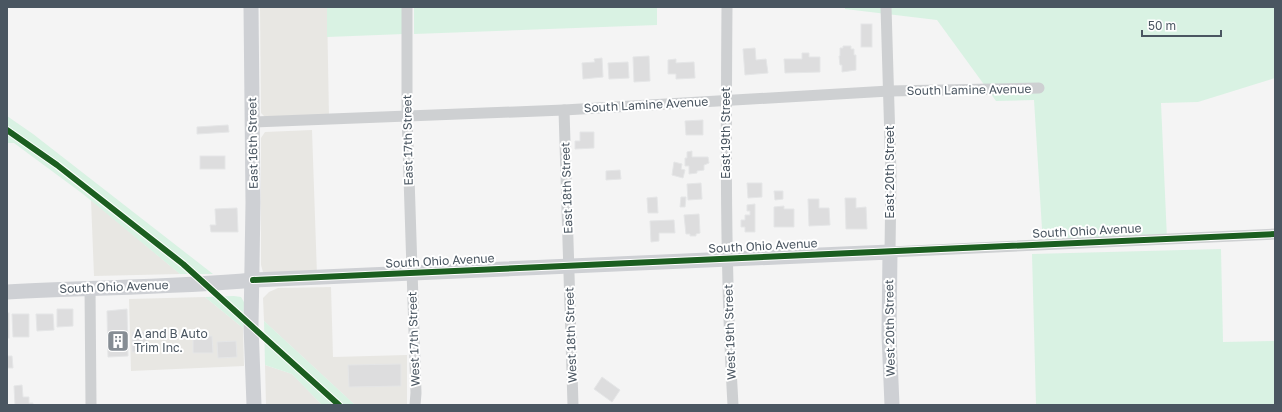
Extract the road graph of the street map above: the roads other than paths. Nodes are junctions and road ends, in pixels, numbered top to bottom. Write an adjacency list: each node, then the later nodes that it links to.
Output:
1 (251, 7): 10 (street, East 16th Street)
2 (407, 7): 9 (street, East 17th Street)
3 (727, 7): 7 (street, East 19th Street)
4 (886, 7): 6 (street, East 20th Street)
5 (1039, 88): 6 (street, South Lamine Avenue)
6 (889, 91): 7 (street, South Lamine Avenue); 12 (street, East 20th Street)
7 (726, 101): 8 (street, South Lamine Avenue); 13 (street, East 19th Street)
8 (564, 110): 9 (street, South Lamine Avenue); 14 (street, East 18th Street)
9 (407, 115): 10 (street, South Lamine Avenue); 15 (street, East 17th Street)
10 (252, 122): 16 (street, East 16th Street)
11 (1275, 234): 12 (street, South Ohio Avenue)
12 (890, 252): 13 (street, South Ohio Avenue); 24 (street, West 20th Street)
13 (727, 259): 14 (street, South Ohio Avenue); 23 (street, West 19th Street)
14 (569, 266): 15 (street, South Ohio Avenue); 22 (street, West 18th Street)
15 (412, 273): 16 (street, South Ohio Avenue); 21 (street, West 17th Street)
16 (253, 280): 17 (street, South Ohio Avenue); 20 (street, East 16th Street)
17 (90, 287): 18 (street, South Ohio Avenue); 19 (street)
18 (7, 292)
19 (91, 405)
20 (254, 405)
21 (415, 405)
22 (573, 405)
23 (733, 405)
24 (892, 405)

